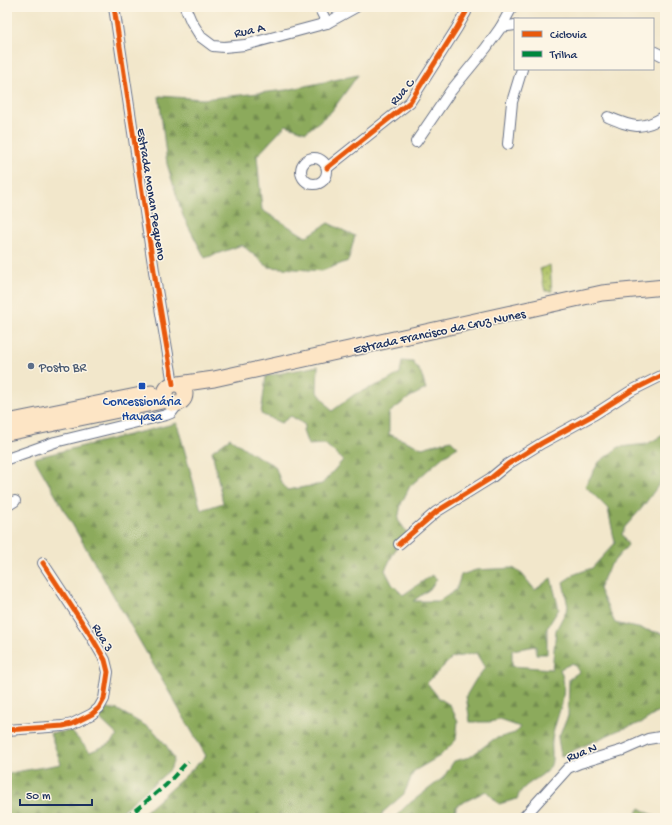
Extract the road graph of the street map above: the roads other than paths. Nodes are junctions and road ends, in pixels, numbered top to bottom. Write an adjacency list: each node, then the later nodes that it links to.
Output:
1 (114, 7): 20 (street, Estrada Monan Pequeno)
2 (186, 7): 7 (street, Rua A)
3 (319, 7): 7 (street)
4 (356, 7): 7 (street, Rua A)
5 (467, 7): 17 (street, Rua C)
6 (512, 7): 9 (street)
7 (327, 23)
8 (514, 25): 9 (street)
9 (501, 27): 15 (street)
10 (654, 52): 11 (street)
11 (665, 57)
12 (522, 70): 16 (street)
13 (665, 116): 14 (street)
14 (608, 117)
15 (416, 142)
16 (508, 144)
17 (327, 168)
18 (665, 287): 20 (main road, Estrada Francisco da Cruz Nunes)
19 (665, 374): 24 (street)
20 (175, 393): 21 (main road, Estrada Francisco da Cruz Nunes); 22 (main road, Estrada Francisco da Cruz Nunes); 23 (street)
21 (7, 422)
22 (7, 433)
23 (7, 459)
24 (399, 544)
25 (43, 563): 26 (street, Rua 3)
26 (7, 730)
27 (665, 737): 28 (street, Rua N)
28 (523, 818)

